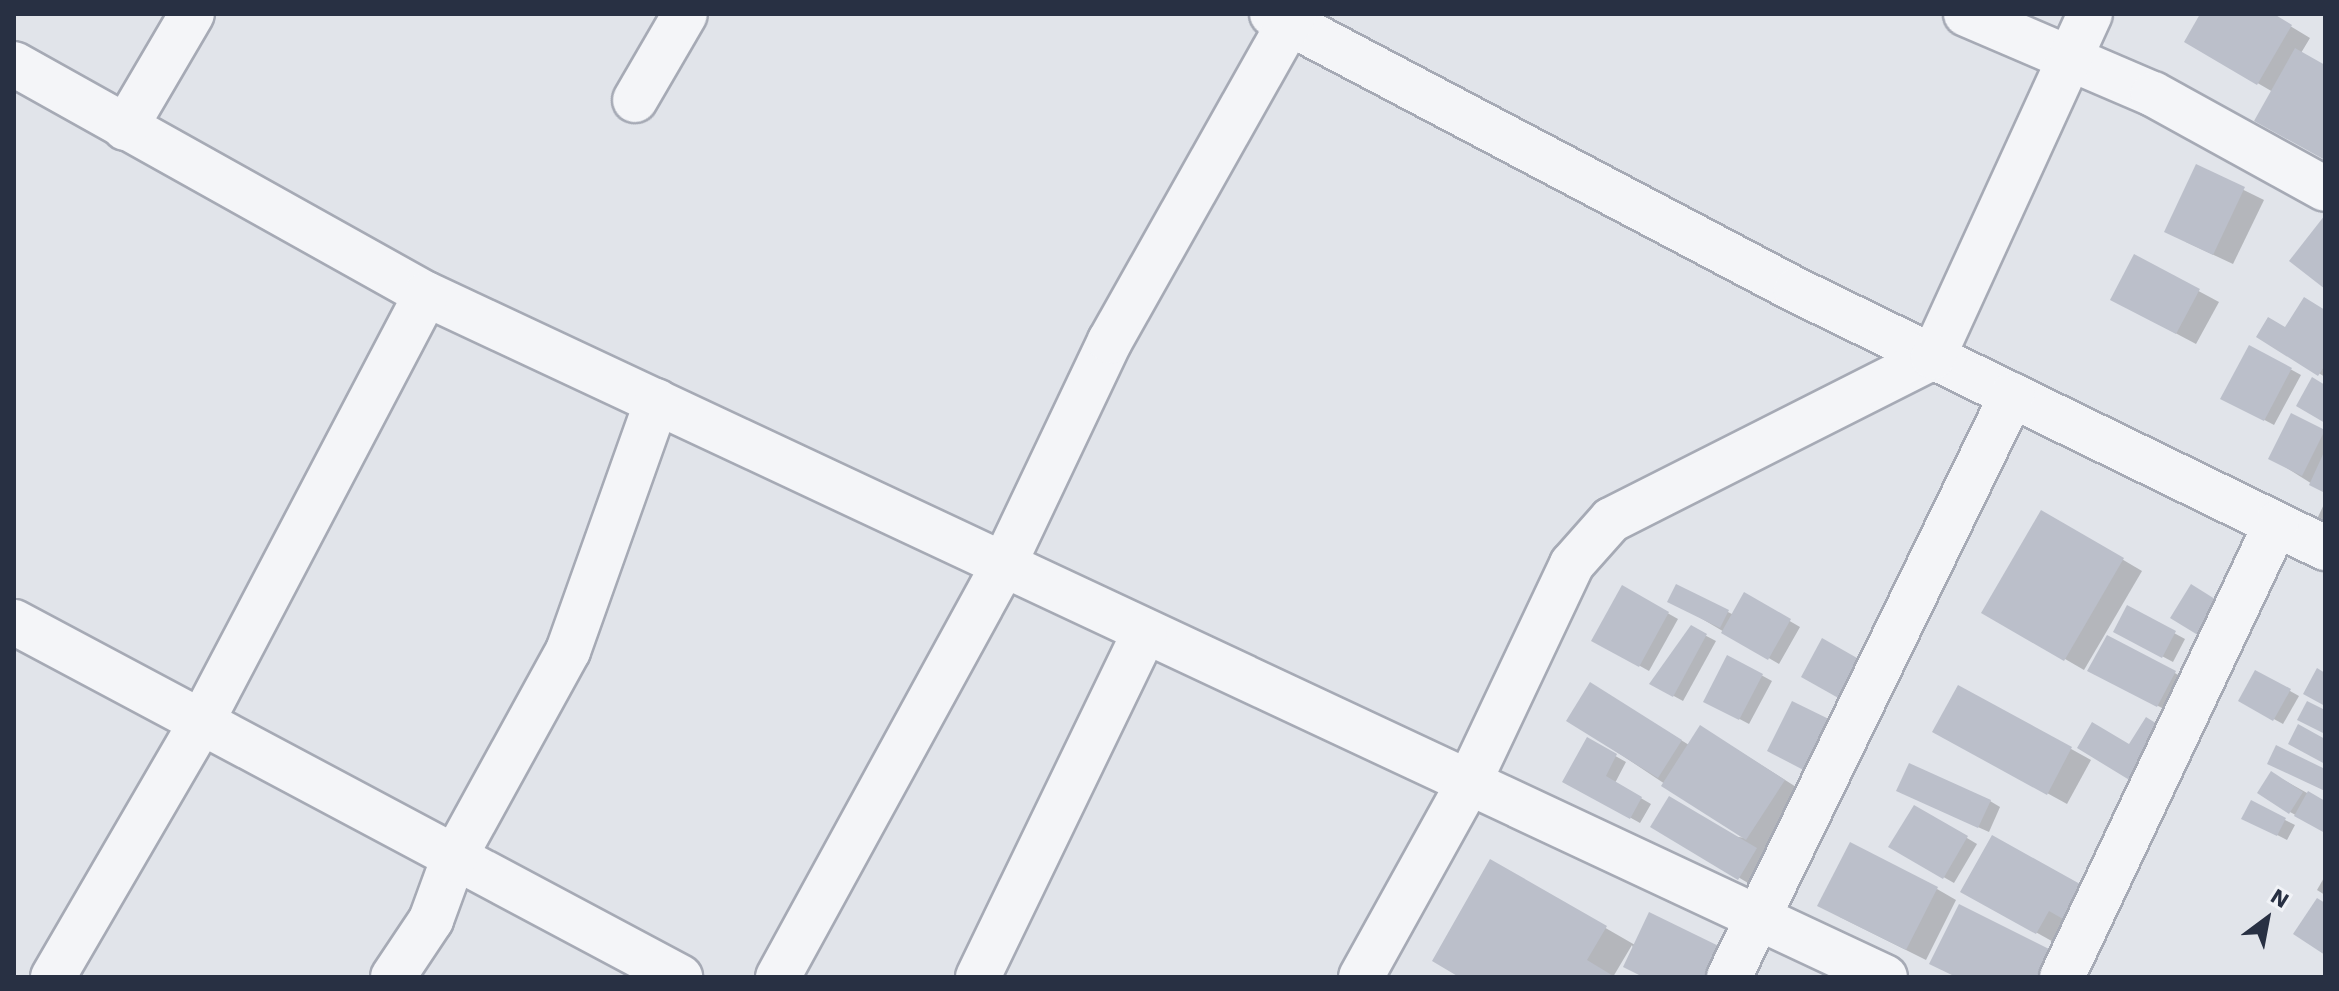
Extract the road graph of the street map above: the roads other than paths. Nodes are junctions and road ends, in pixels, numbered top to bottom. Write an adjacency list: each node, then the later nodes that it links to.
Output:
1 (192, 14): 9 (street)
2 (685, 14): 8 (street)
3 (1966, 14): 6 (street)
4 (2090, 14): 6 (street)
5 (1285, 17): 12 (street); 17 (street)
6 (2065, 62): 10 (street); 12 (street)
7 (14, 64): 9 (street)
8 (635, 100)
9 (125, 128): 11 (street)
10 (2325, 189)
11 (426, 294): 14 (street); 20 (street)
12 (1933, 357): 13 (street); 21 (street)
13 (2012, 395): 15 (street); 23 (street)
14 (657, 401): 17 (street); 22 (street)
15 (2276, 524): 16 (street); 32 (street)
16 (2325, 548)
17 (1004, 564): 19 (street); 27 (street)
18 (14, 622): 20 (street)
19 (1145, 632): 21 (street); 28 (street)
20 (201, 723): 22 (street); 24 (street)
21 (1469, 782): 23 (street); 29 (street)
22 (453, 860): 25 (street); 26 (street)
23 (1757, 914): 30 (street); 31 (street)
24 (53, 977)
25 (393, 977)
26 (680, 977)
27 (778, 977)
28 (978, 977)
29 (1361, 977)
30 (1729, 977)
31 (1885, 977)
32 (2062, 977)

